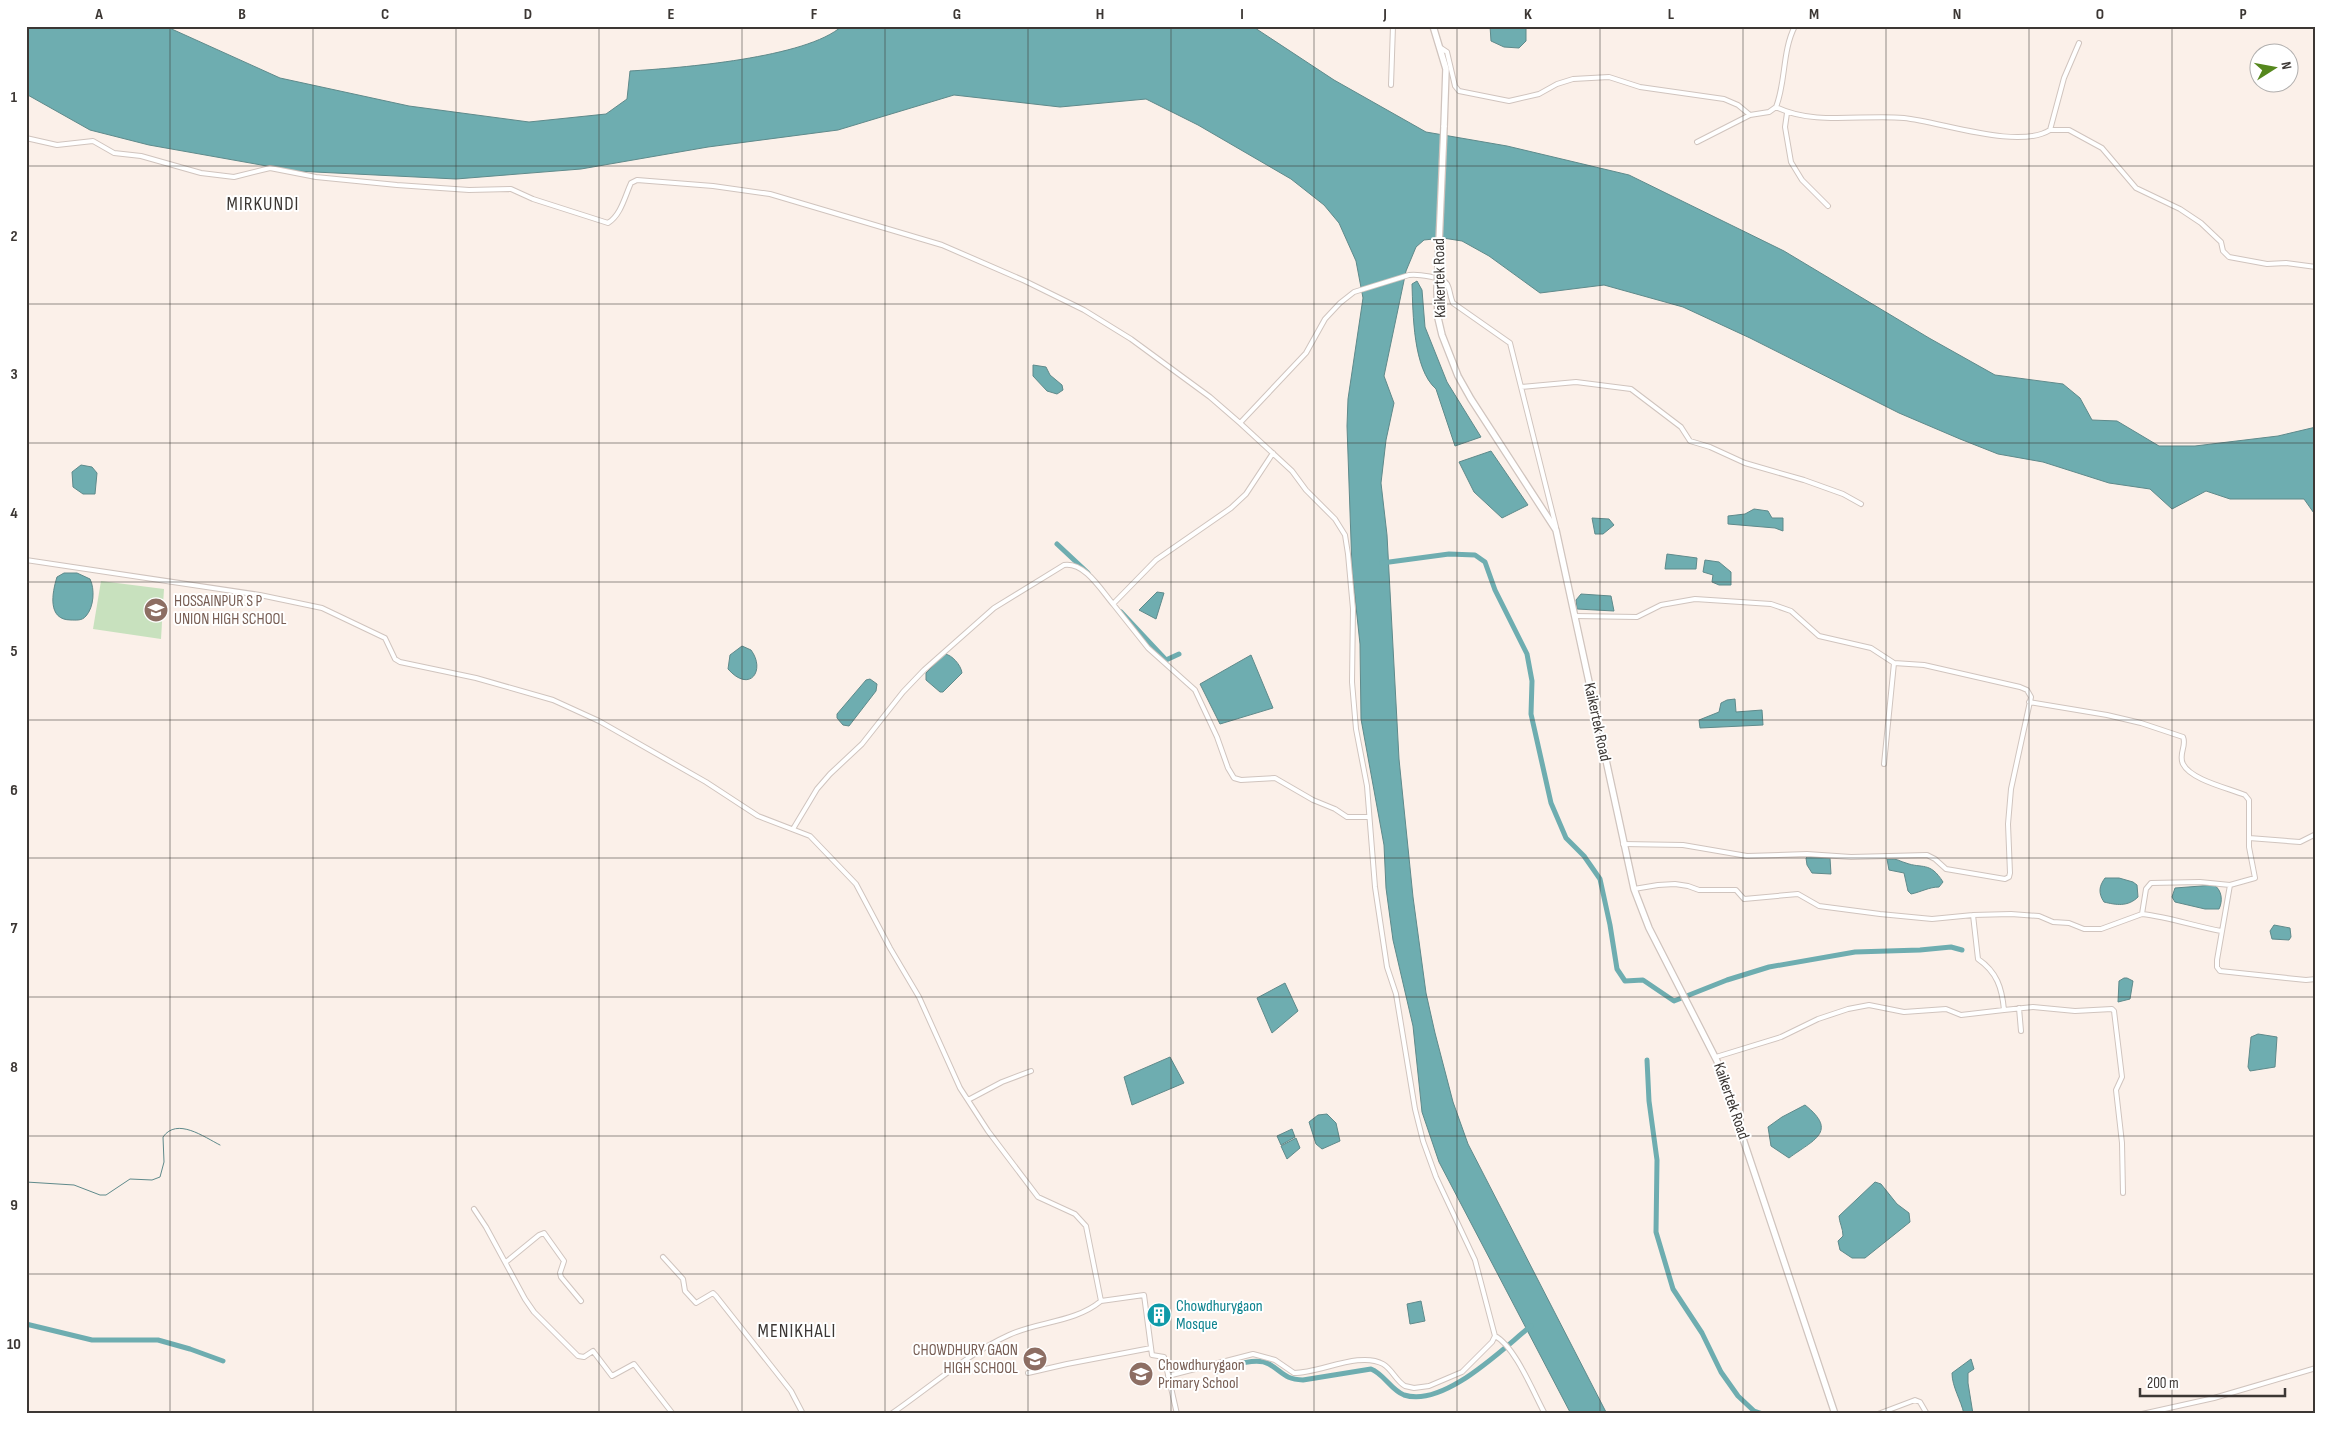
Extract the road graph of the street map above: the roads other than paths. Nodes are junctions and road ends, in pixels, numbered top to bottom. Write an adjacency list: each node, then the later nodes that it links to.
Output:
1 (1393, 26): 6 (street)
2 (1434, 26): 5 (main road, Kaikertek Road)
3 (1795, 26): 7 (street)
4 (2079, 43): 10 (street)
5 (1441, 48): 9 (street); 19 (main road, Kaikertek Road, bridge)
6 (1391, 85)
7 (1776, 107): 8 (street); 9 (street)
8 (1787, 112): 10 (street); 13 (street)
9 (1750, 115): 12 (street)
10 (2050, 130): 14 (street)
11 (26, 138): 16 (street)
12 (1696, 142)
13 (1828, 206)
14 (2316, 267)
15 (1521, 387): 16 (street); 18 (street); 19 (street)
16 (1240, 423): 17 (street)
17 (1273, 453): 21 (street); 26 (street)
18 (1861, 504)
19 (1556, 530): 22 (main road, Kaikertek Road)
20 (26, 560): 27 (street)
21 (1114, 603): 26 (street); 27 (street)
22 (1575, 616): 23 (street); 30 (main road, Kaikertek Road)
23 (1894, 663): 24 (street); 25 (street)
24 (2029, 702): 29 (street); 30 (street)
25 (1884, 764)
26 (1369, 817): 49 (street)
27 (792, 829): 42 (street)
28 (2316, 834): 29 (street)
29 (2249, 838): 31 (street)
30 (1623, 844): 32 (main road, Kaikertek Road)
31 (2230, 885): 33 (street); 35 (street)
32 (1634, 889): 34 (street); 40 (main road, Kaikertek Road)
33 (2142, 914): 34 (street); 35 (street)
34 (1973, 915): 38 (street)
35 (2220, 931): 36 (street)
36 (2316, 979)
37 (2019, 1008): 38 (street); 39 (street); 43 (street)
38 (2004, 1010): 40 (street)
39 (2020, 1031)
40 (1716, 1057): 59 (main road, Kaikertek Road)
41 (1031, 1071): 42 (street)
42 (968, 1100): 48 (street)
43 (2123, 1193)
44 (474, 1209): 46 (street)
45 (663, 1256): 55 (street)
46 (506, 1262): 47 (street); 54 (street)
47 (581, 1301)
48 (1101, 1301): 50 (street); 56 (street)
49 (1495, 1336): 53 (street); 58 (street)
50 (1151, 1348): 52 (street); 53 (street)
51 (2316, 1368): 62 (street)
52 (1028, 1373)
53 (1168, 1376): 57 (street)
54 (673, 1414)
55 (803, 1414)
56 (891, 1414)
57 (1177, 1414)
58 (1544, 1414)
59 (1835, 1414)
60 (1878, 1414): 61 (street)
61 (1927, 1414)
62 (2142, 1414)

